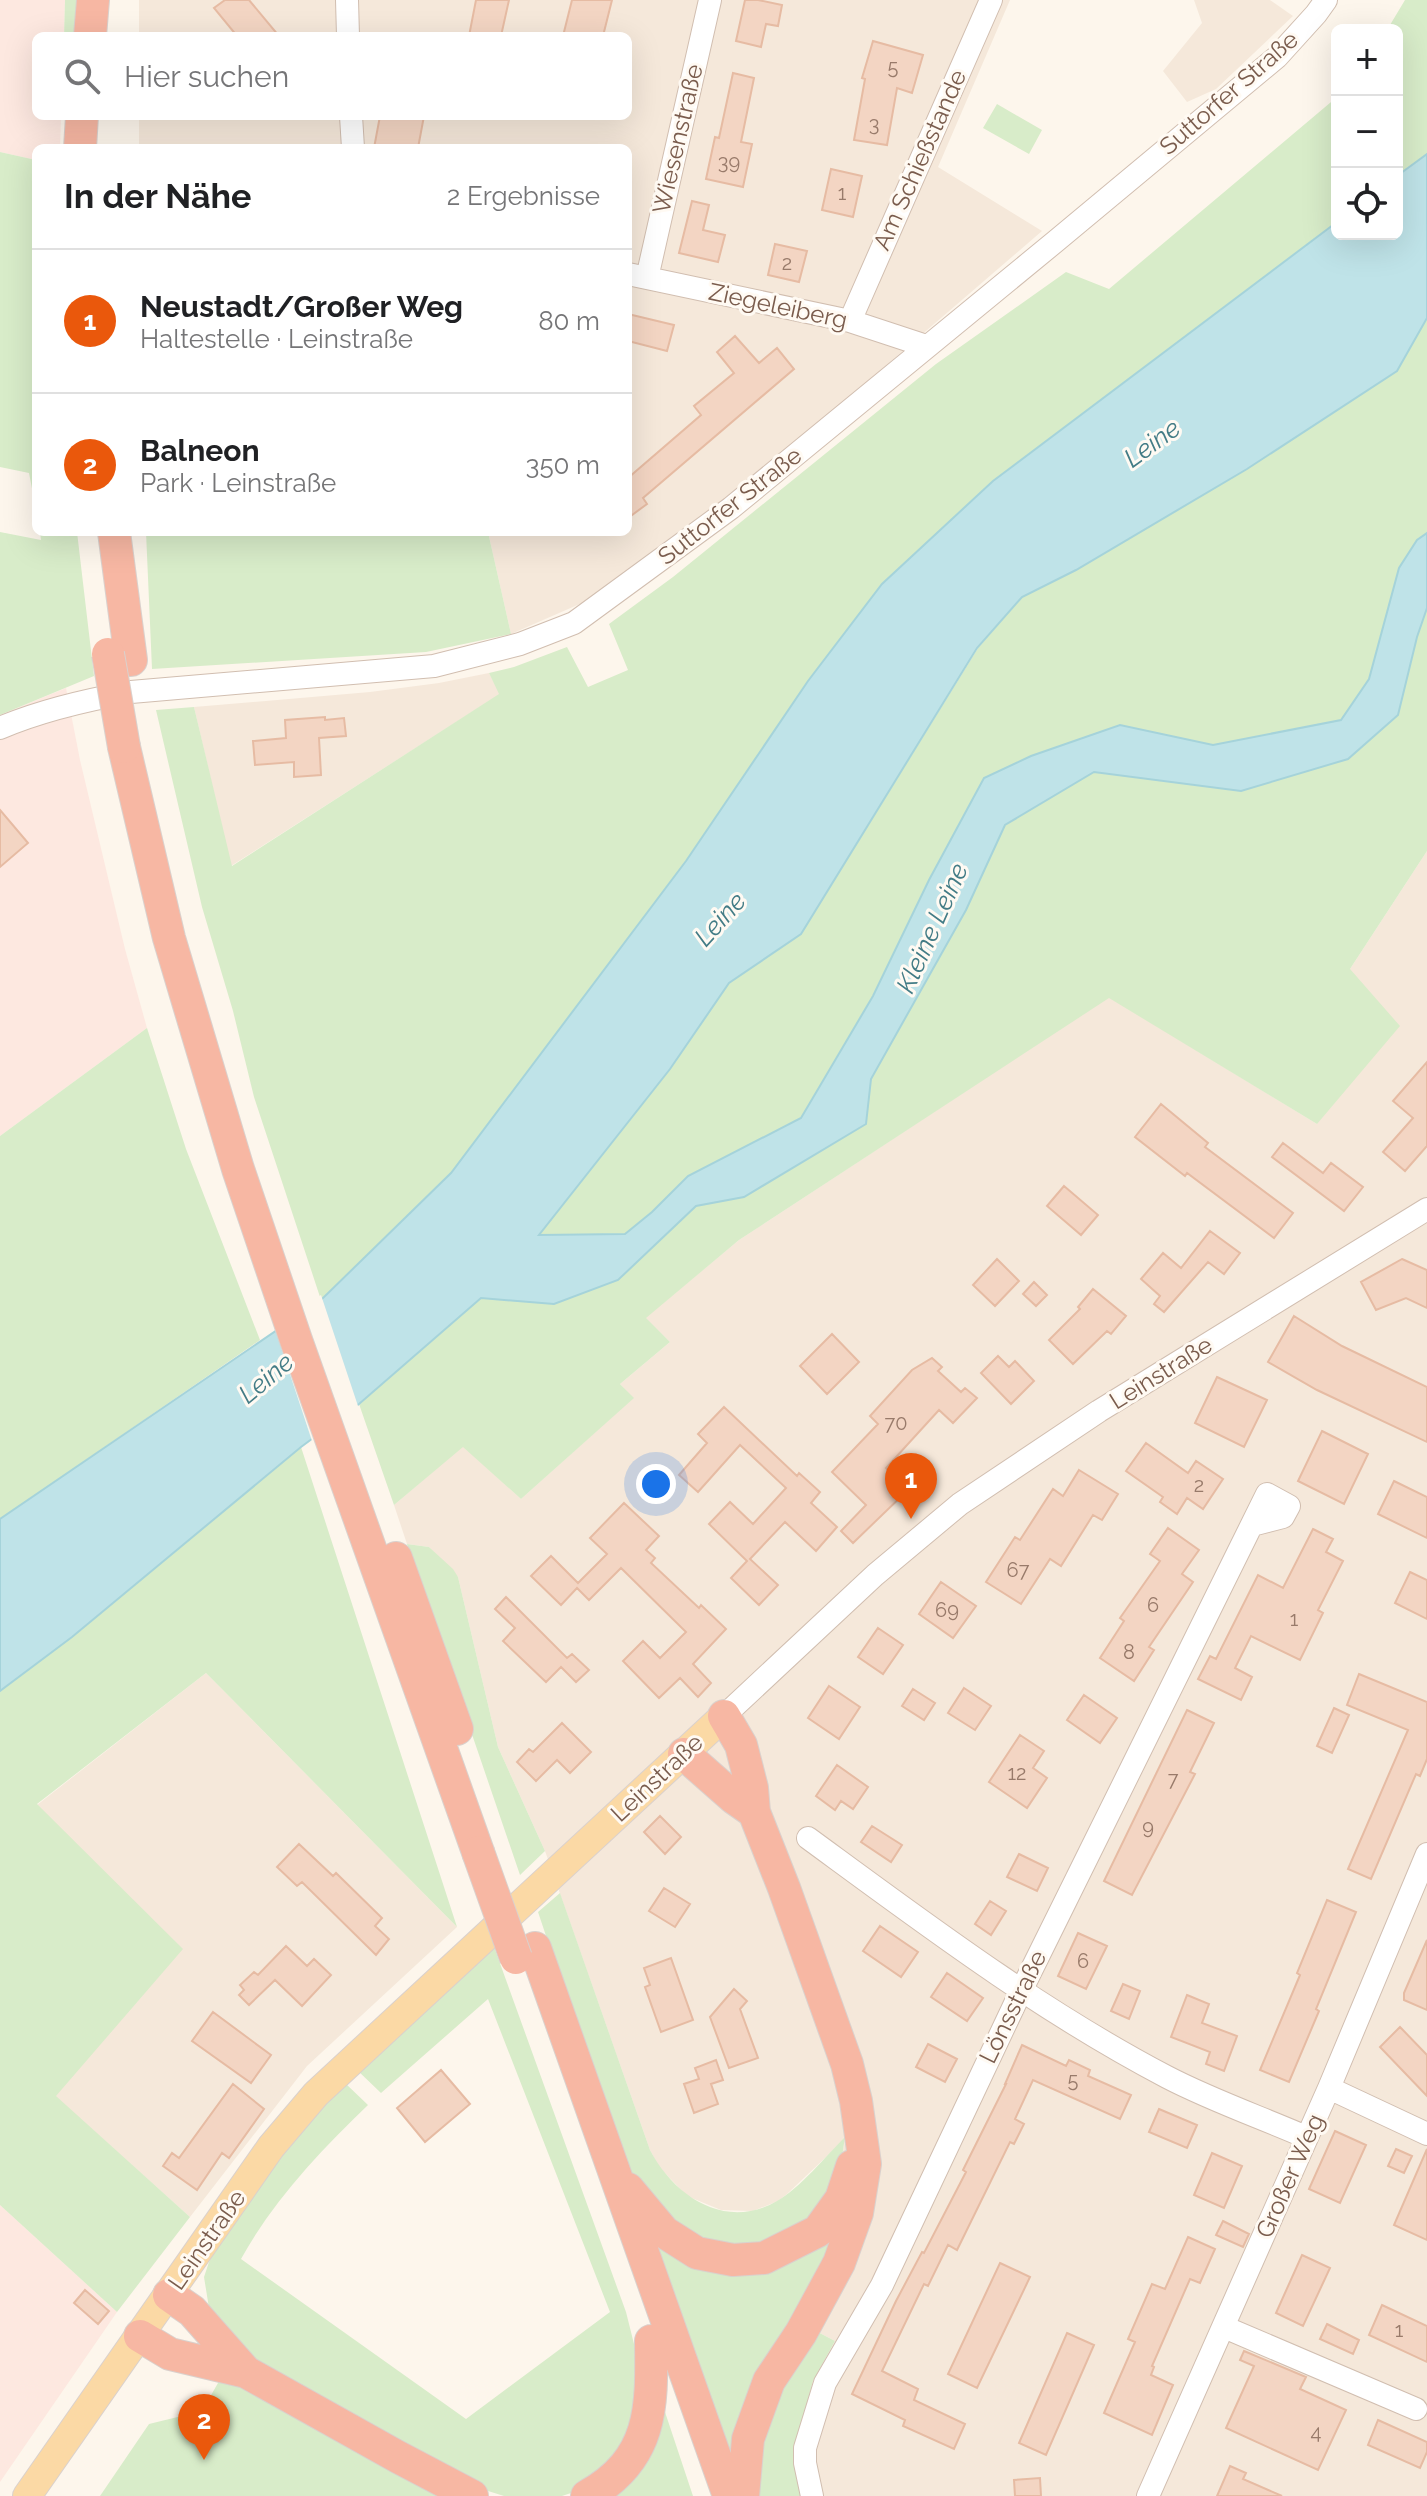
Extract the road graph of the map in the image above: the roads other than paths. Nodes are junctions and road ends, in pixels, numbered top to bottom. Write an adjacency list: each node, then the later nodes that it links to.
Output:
1 (93, 0): 7 (highway)
2 (114, 0): 8 (highway)
3 (347, 0): 9 (street)
4 (710, 0): 14 (street, Wiesenstraße)
5 (991, 0): 15 (street, Am Schießstande)
6 (1326, 0): 16 (street, Suttorfer Straße)
7 (90, 32)
8 (111, 32)
9 (348, 32)
10 (102, 120): 12 (highway)
11 (351, 120): 13 (street)
12 (86, 139)
13 (353, 144)
14 (637, 276): 15 (street, Ziegeleiberg)
15 (850, 321): 16 (street, Ziegeleiberg)
16 (926, 346): 20 (street, Suttorfer Straße)
17 (92, 536): 19 (highway)
18 (114, 536): 19 (highway)
19 (119, 657): 28 (highway, bridge)
20 (0, 728)
21 (1427, 1209): 23 (street, Leinstraße)
22 (1252, 1525): 29 (street, Lönsstraße)
23 (724, 1716): 24 (main road, Leinstraße); 25 (highway)
24 (684, 1754): 25 (highway); 35 (main road, Leinstraße)
25 (754, 1812): 31 (highway)
26 (808, 1838): 29 (street)
27 (1427, 1854): 30 (street, Großer Weg)
28 (525, 1953): 34 (highway); 38 (highway)
29 (1021, 1991): 33 (street); 47 (street, Lönsstraße)
30 (1329, 2088): 32 (street); 33 (street, Großer Weg)
31 (856, 2101): 34 (highway); 46 (highway)
32 (1427, 2134)
33 (1306, 2137): 36 (street, Großer Weg)
34 (613, 2171): 45 (highway)
35 (169, 2295): 37 (main road, Leinstraße); 39 (highway)
36 (1224, 2327): 40 (street); 48 (street, Großer Weg)
37 (140, 2336): 39 (highway); 41 (main road, Leinstraße)
38 (651, 2341): 43 (highway); 44 (highway)
39 (246, 2372): 42 (highway)
40 (1416, 2409)
41 (27, 2496)
42 (472, 2496)
43 (587, 2496)
44 (707, 2496)
45 (729, 2496)
46 (743, 2496)
47 (812, 2496)
48 (1148, 2496)

